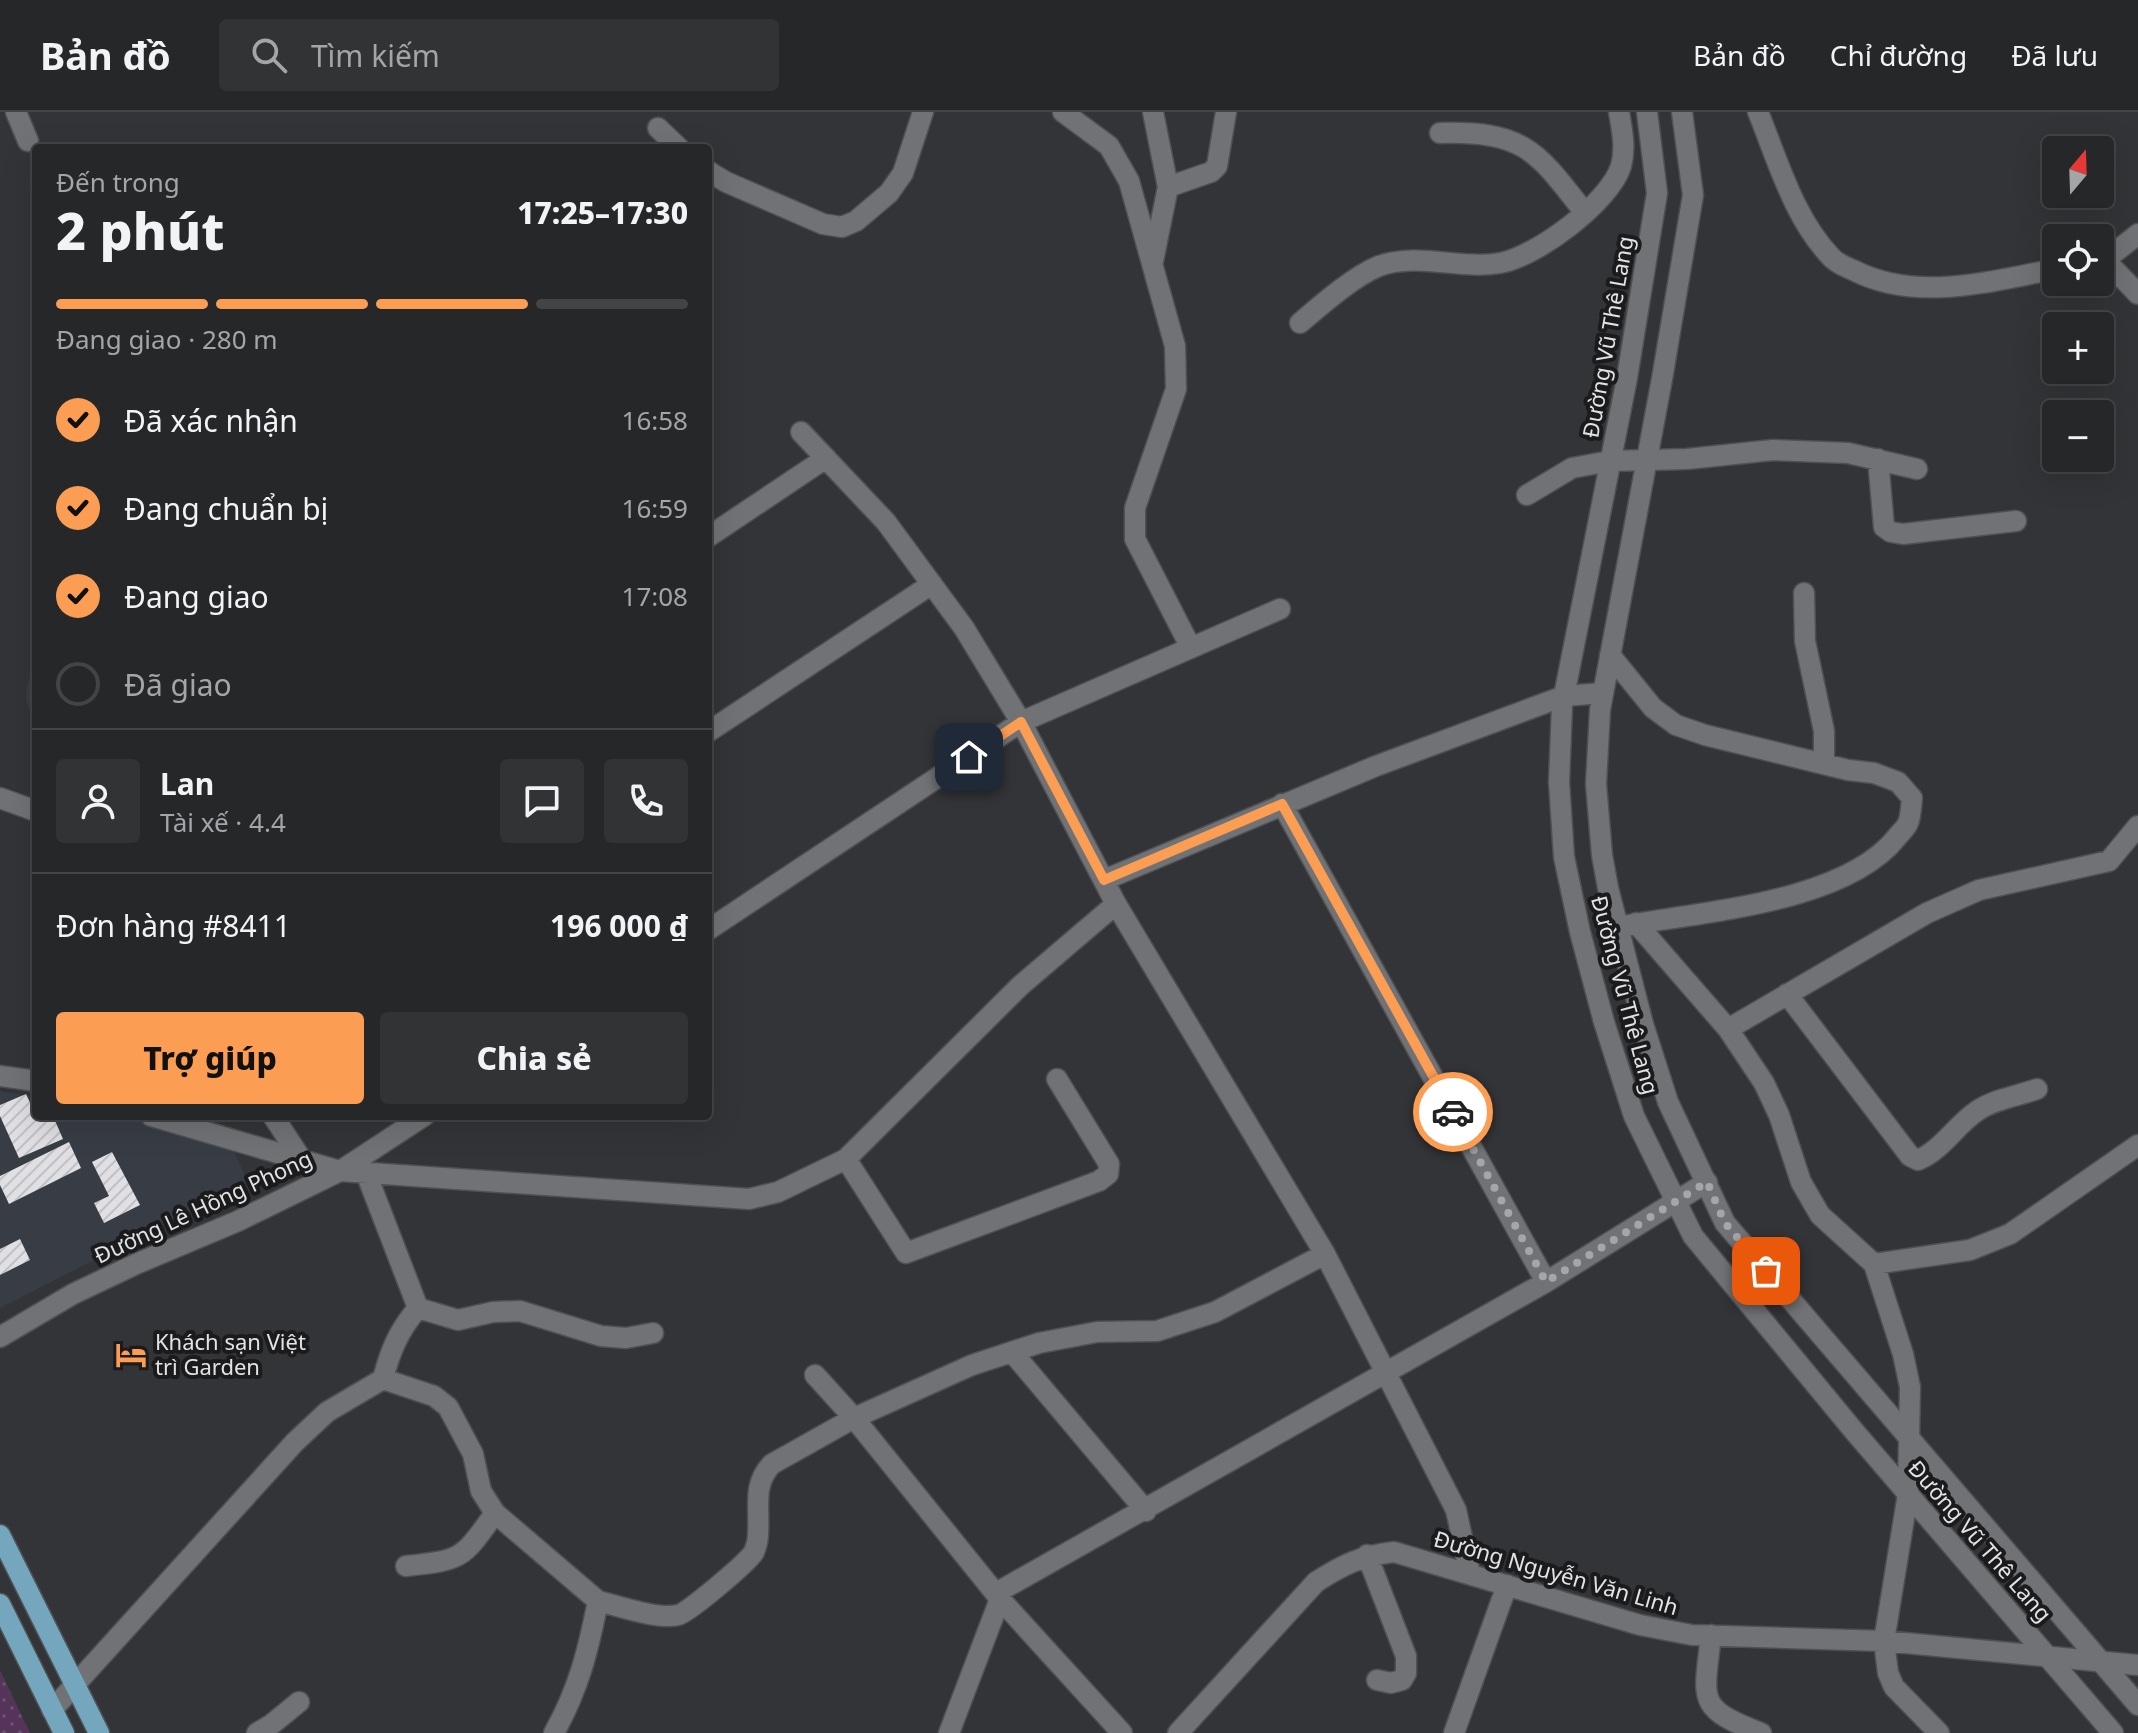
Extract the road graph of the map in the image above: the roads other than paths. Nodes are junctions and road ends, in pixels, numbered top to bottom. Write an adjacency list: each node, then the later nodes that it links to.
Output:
1 (16, 112): 12 (street)
2 (923, 112): 14 (street)
3 (1063, 112): 19 (street)
4 (1153, 112): 15 (street)
5 (1226, 112): 15 (street)
6 (1619, 112): 16 (street)
7 (1647, 112): 22 (street, Đường Vũ Thê Lang)
8 (1682, 112): 23 (street, Đường Vũ Thê Lang)
9 (1758, 112): 20 (street)
10 (658, 128): 13 (street)
11 (1440, 133): 16 (street)
12 (28, 141)
13 (675, 144)
14 (712, 173)
15 (1168, 187): 19 (street)
16 (1585, 213): 25 (street)
17 (2138, 234): 18 (street)
18 (2114, 252)
19 (1153, 264): 38 (street)
20 (2042, 271)
21 (2114, 272): 24 (street)
22 (1643, 277): 23 (street); 30 (street, Đường Vũ Thê Lang)
23 (1678, 284): 29 (street, Đường Vũ Thê Lang)
24 (2138, 294)
25 (1300, 323)
26 (801, 432): 27 (street)
27 (826, 458): 34 (street); 35 (street)
28 (1878, 459): 29 (street); 31 (street); 33 (street)
29 (1647, 460): 30 (street); 39 (street, Đường Vũ Thê Lang)
30 (1610, 461): 32 (street); 41 (street, Đường Vũ Thê Lang)
31 (1917, 469)
32 (1527, 495)
33 (2016, 521)
34 (712, 534)
35 (932, 584): 42 (street); 43 (street)
36 (1804, 593): 44 (street)
37 (1280, 609): 38 (street)
38 (1191, 648): 42 (street)
39 (1610, 655): 40 (street, Đường Vũ Thê Lang); 44 (street)
40 (1603, 693): 41 (street); 51 (street, Đường Vũ Thê Lang)
41 (1564, 696): 46 (street); 68 (street, Đường Vũ Thê Lang)
42 (1021, 722): 49 (street); 52 (street)
43 (712, 729)
44 (1824, 764): 51 (street)
45 (0, 798): 47 (street)
46 (1282, 804): 49 (street); 71 (street)
47 (32, 810)
48 (2138, 826): 53 (street)
49 (1104, 880): 50 (street)
50 (1116, 904): 63 (street); 69 (street)
51 (1627, 925): 54 (street); 67 (street, Đường Vũ Thê Lang)
52 (712, 927)
53 (1787, 994): 54 (street); 58 (street)
54 (1728, 1029): 70 (street)
55 (0, 1076): 57 (street)
56 (1057, 1079): 63 (street)
57 (32, 1080)
58 (2037, 1089)
59 (165, 1120): 64 (street)
60 (276, 1120): 64 (street)
61 (418, 1120): 65 (street, Đường Lê Hồng Phong)
62 (2138, 1145): 70 (street)
63 (846, 1159): 66 (street)
64 (302, 1160): 65 (street)
65 (340, 1171): 66 (street); 74 (street, Đường Lê Hồng Phong)
66 (366, 1173): 72 (street)
67 (1707, 1182): 68 (street); 80 (street, Đường Vũ Thê Lang)
68 (1674, 1201): 71 (street); 81 (street, Đường Vũ Thê Lang)
69 (1325, 1254): 75 (street); 76 (street)
70 (1874, 1264): 80 (street)
71 (1546, 1282): 76 (street)
72 (418, 1308): 73 (street); 78 (street)
73 (653, 1333)
74 (0, 1337)
75 (1012, 1352): 79 (street); 82 (street)
76 (1386, 1374): 82 (street); 87 (street)
77 (815, 1375): 79 (street)
78 (383, 1379): 83 (street); 98 (street)
79 (854, 1418): 89 (street); 90 (street)
80 (1909, 1438): 81 (street); 95 (street, Đường Vũ Thê Lang)
81 (1908, 1494): 93 (street); 94 (street, Đường Vũ Thê Lang)
82 (1146, 1511): 89 (street)
83 (495, 1513): 86 (street); 90 (street)
84 (0, 1535): 98 (main road)
85 (1367, 1555): 87 (street, Đường Nguyễn Văn Linh); 97 (street); 108 (street, Đường Nguyễn Văn Linh)
86 (406, 1566)
87 (1470, 1574): 88 (street, Đường Nguyễn Văn Linh)
88 (1507, 1585): 92 (street, Đường Nguyễn Văn Linh); 109 (street)
89 (998, 1596): 106 (street); 107 (street)
90 (598, 1601): 105 (street)
91 (0, 1604): 101 (main road)
92 (1711, 1635): 93 (street, Đường Nguyễn Văn Linh); 110 (street)
93 (1884, 1641): 94 (street, Đường Nguyễn Văn Linh); 111 (street)
94 (2048, 1658): 95 (street, Đường Nguyễn Văn Linh); 112 (street, Đường Vũ Thê Lang)
95 (2102, 1663): 96 (street, Đường Nguyễn Văn Linh); 100 (street, Đường Vũ Thê Lang)
96 (2138, 1665)
97 (1377, 1680)
98 (76, 1686): 101 (street); 103 (main road)
99 (299, 1702): 104 (street)
100 (2138, 1705)
101 (52, 1710): 102 (main road)
102 (64, 1733)
103 (99, 1733)
104 (257, 1733)
105 (554, 1733)
106 (949, 1733)
107 (1122, 1733)
108 (1178, 1733)
109 (1454, 1733)
110 (1761, 1733)
111 (1939, 1733)
112 (2113, 1733)

